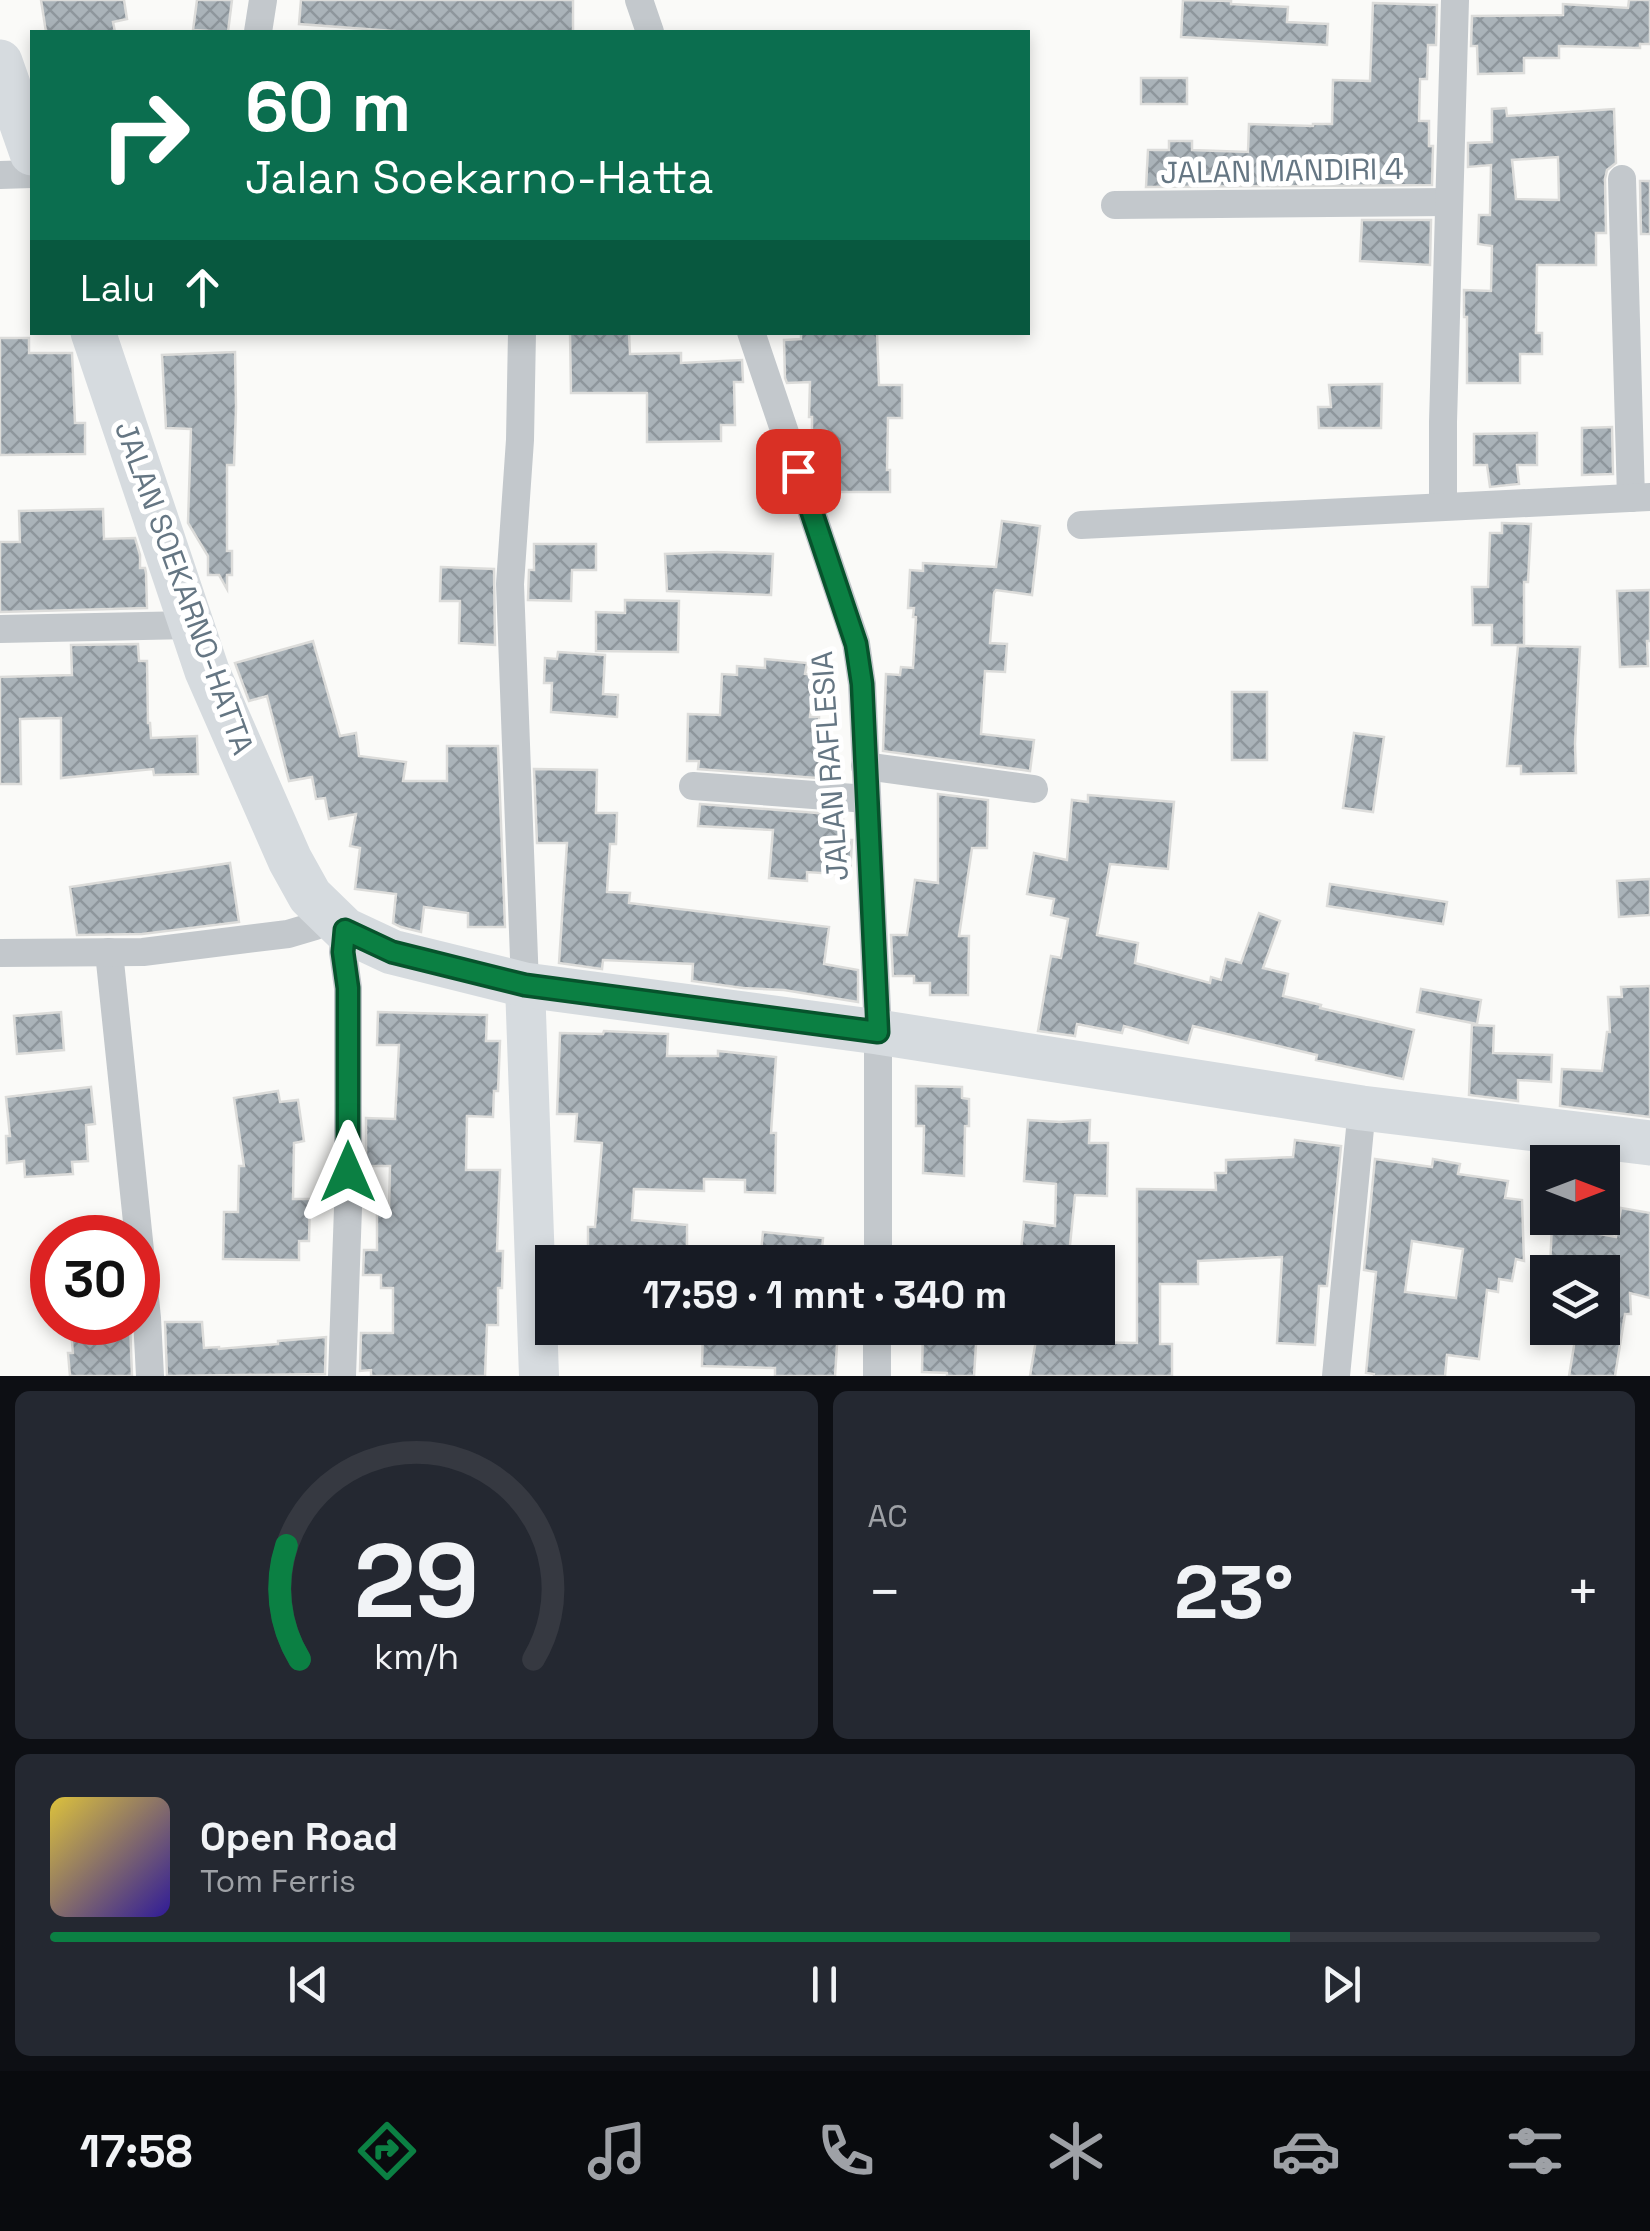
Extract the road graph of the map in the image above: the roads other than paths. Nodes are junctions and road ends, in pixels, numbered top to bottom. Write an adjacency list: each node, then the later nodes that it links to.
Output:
1 (263, 0): 4 (street)
2 (639, 0): 5 (street)
3 (1456, 0): 11 (street)
4 (258, 30)
5 (649, 30)
6 (12, 65): 7 (main road)
7 (30, 144)
8 (30, 174): 9 (street)
9 (0, 175)
10 (1622, 179): 16 (street)
11 (1449, 202): 12 (street, JALAN MANDIRI 4); 17 (street)
12 (1115, 205)
13 (94, 335): 19 (main road, JALAN SOEKARNO-HATTA)
14 (522, 335): 28 (street)
15 (752, 335): 21 (street, JALAN RAFLESIA)
16 (1640, 497): 17 (street)
17 (1444, 506): 18 (street)
18 (1081, 525)
19 (190, 625): 20 (street); 25 (main road, JALAN SOEKARNO-HATTA)
20 (0, 629)
21 (865, 766): 23 (street); 24 (street, JALAN RAFLESIA)
22 (694, 786): 24 (street)
23 (1034, 789)
24 (867, 800): 29 (street, JALAN RAFLESIA)
25 (338, 922): 26 (street); 28 (main road, JALAN SOEKARNO-HATTA); 35 (street)
26 (109, 952): 27 (street); 34 (street)
27 (0, 954)
28 (525, 985): 29 (main road, JALAN SOEKARNO-HATTA); 36 (street)
29 (878, 1032): 30 (main road, JALAN SOEKARNO-HATTA); 32 (street, JALAN RAFLESIA)
30 (1362, 1108): 31 (main road, JALAN SOEKARNO-HATTA); 38 (street)
31 (1650, 1143)
32 (878, 1245)
33 (877, 1345): 37 (street)
34 (150, 1376)
35 (342, 1376)
36 (539, 1376)
37 (877, 1376)
38 (1336, 1376)

